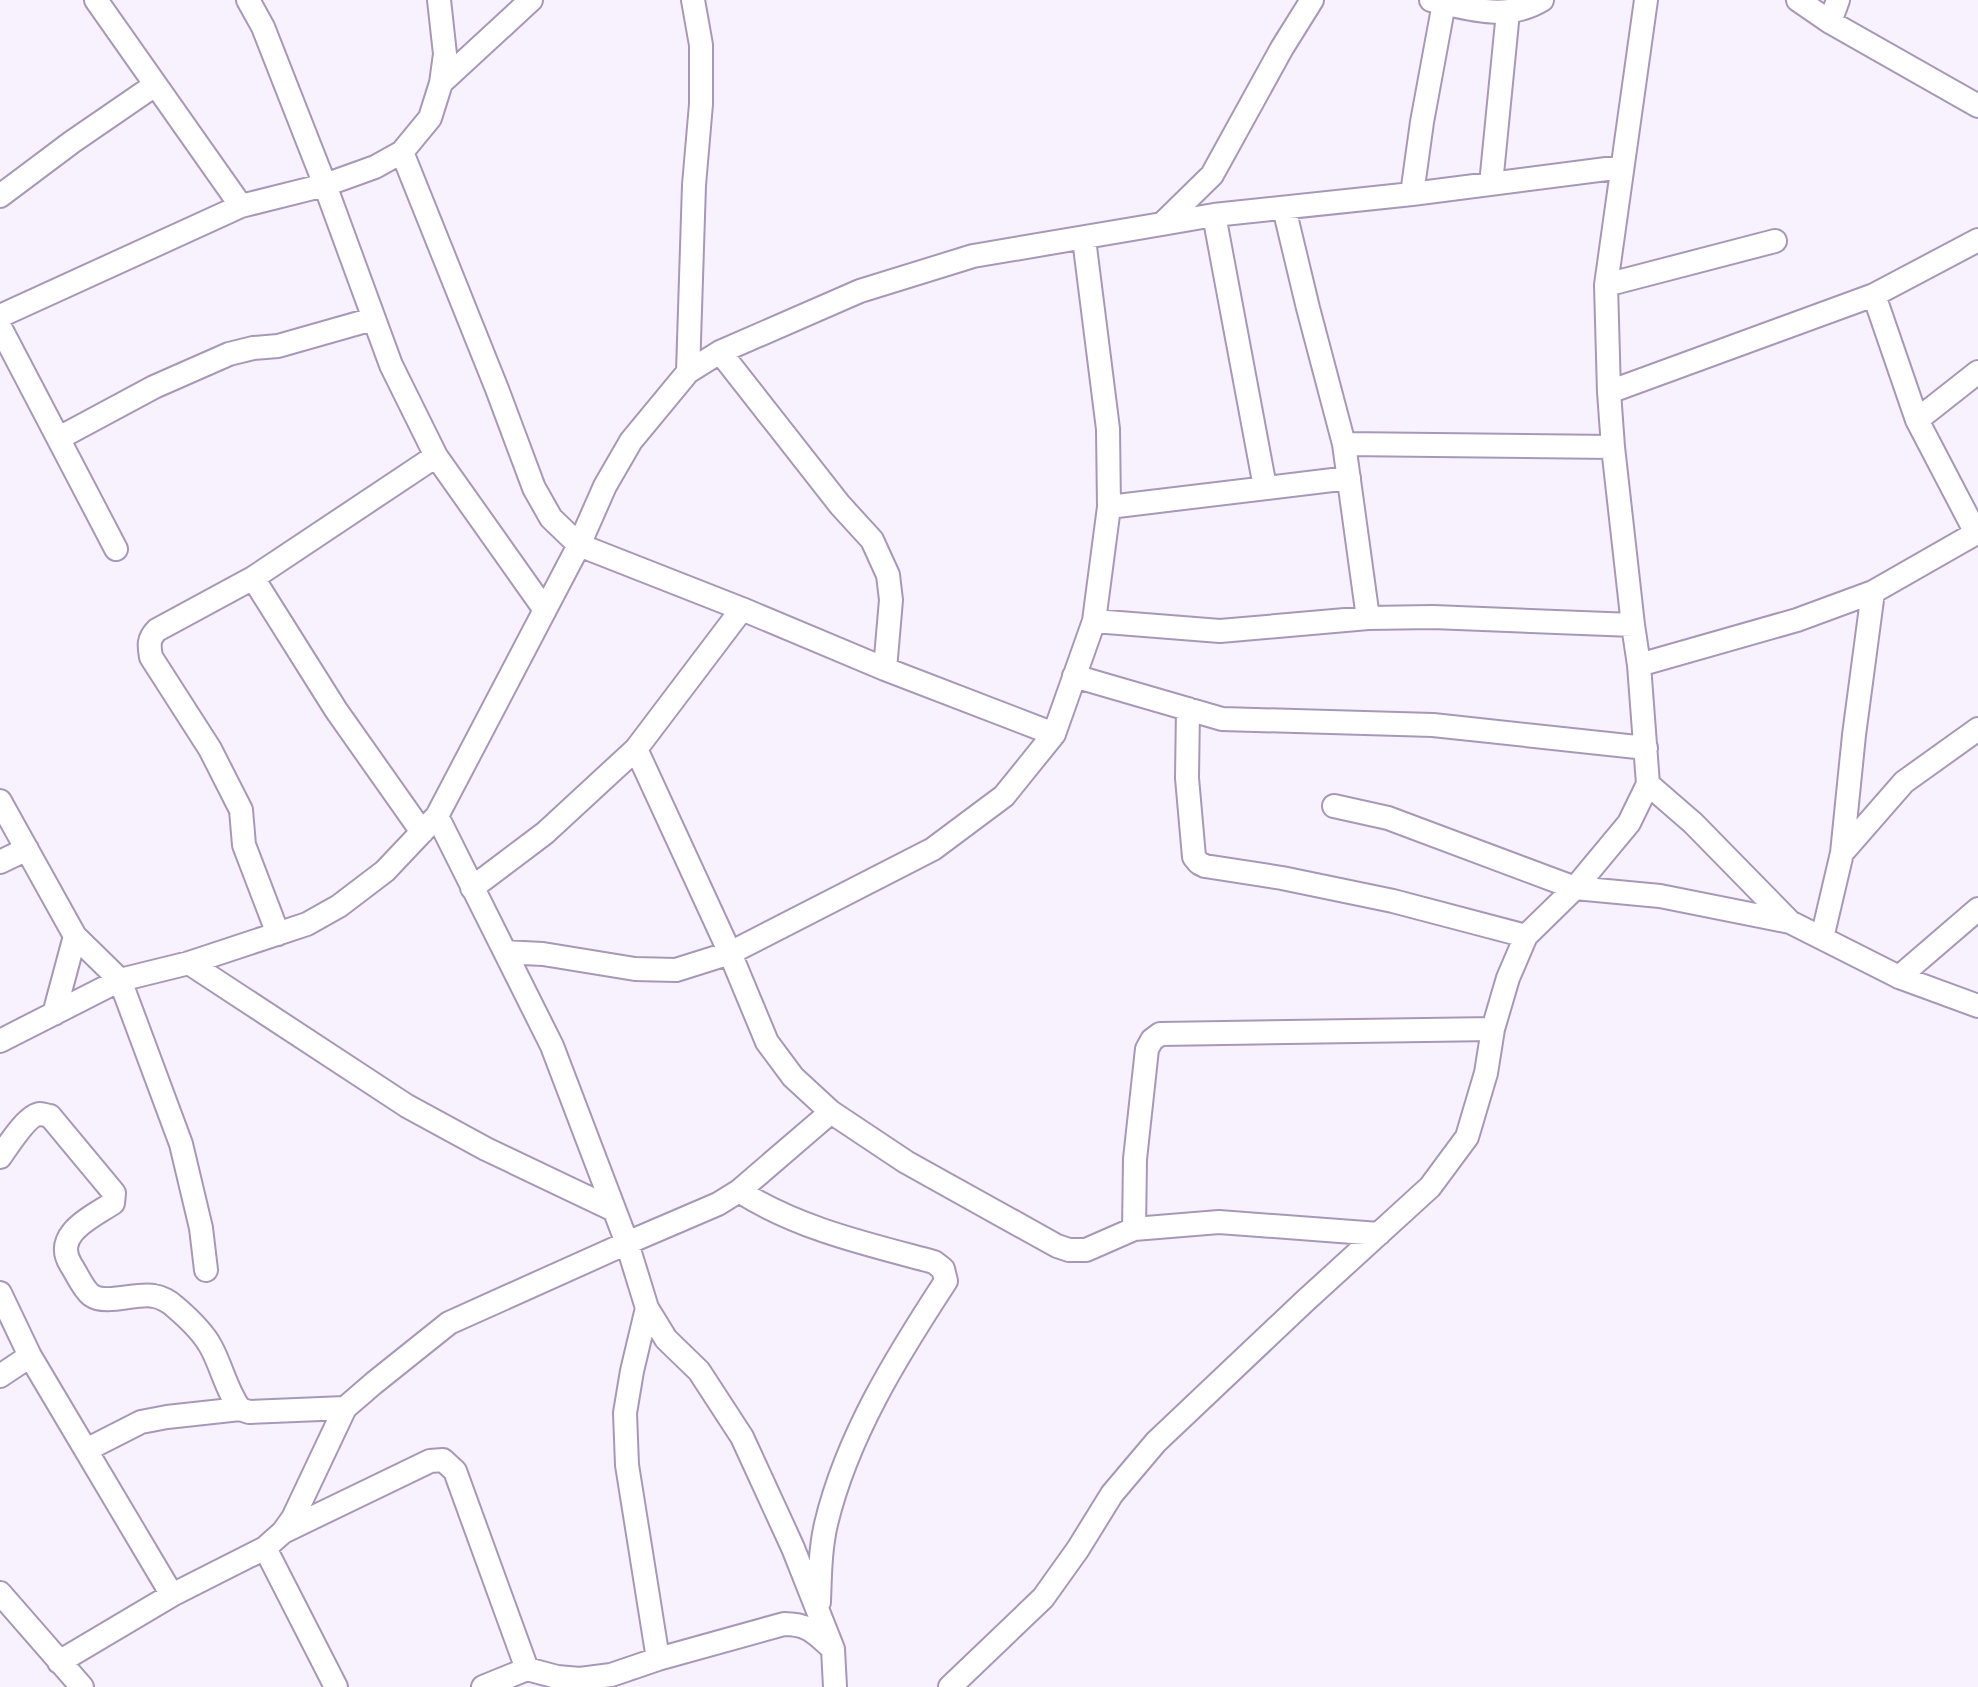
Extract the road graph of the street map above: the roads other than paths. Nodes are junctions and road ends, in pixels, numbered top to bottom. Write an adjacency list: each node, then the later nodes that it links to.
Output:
1 (96, 0): 15 (street)
2 (248, 0): 20 (street)
3 (439, 0): 14 (street)
4 (531, 0): 14 (street)
5 (693, 0): 36 (street)
6 (1312, 0): 26 (street)
7 (1542, 0): 12 (street)
8 (1646, 0): 18 (street)
9 (1798, 0): 13 (street)
10 (1839, 0): 13 (street)
11 (1437, 2): 12 (street); 21 (street)
12 (1508, 12): 19 (street)
13 (1830, 22): 16 (street)
14 (441, 83): 17 (street)
15 (155, 85): 22 (street); 23 (street)
16 (1978, 106)
17 (402, 152): 20 (street); 48 (street)
18 (1622, 167): 19 (street); 30 (street)
19 (1491, 184): 21 (street)
20 (325, 185): 23 (street); 33 (street)
21 (1412, 194): 24 (street)
22 (0, 196)
23 (241, 206): 32 (street)
24 (1284, 208): 25 (street); 41 (street)
25 (1214, 215): 26 (street); 45 (street)
26 (1162, 224): 27 (street)
27 (1084, 238): 35 (street); 46 (street)
28 (1978, 240): 31 (street)
29 (1775, 241): 30 (street)
30 (1606, 285): 38 (street)
31 (1874, 295): 38 (street); 39 (street)
32 (0, 316)
33 (373, 319): 40 (street); 43 (street)
34 (0, 327): 40 (street)
35 (720, 352): 36 (street); 58 (street)
36 (688, 372): 48 (street)
37 (1978, 372): 39 (street)
38 (1609, 392): 42 (street)
39 (1917, 420): 47 (street)
40 (58, 438): 49 (street)
41 (1344, 444): 42 (street); 44 (street)
42 (1613, 447): 56 (street)
43 (436, 456): 50 (street); 53 (street)
44 (1349, 478): 45 (street); 54 (street)
45 (1265, 487): 46 (street)
46 (1108, 507): 55 (street)
47 (1977, 532): 51 (street)
48 (579, 545): 52 (street); 53 (street)
49 (116, 549)
50 (253, 578): 68 (street); 76 (street)
51 (1874, 592): 57 (street); 70 (street)
52 (742, 609): 58 (street); 64 (street)
53 (545, 610): 68 (street)
54 (1368, 618): 55 (street); 56 (street)
55 (1094, 621): 59 (street)
56 (1633, 625): 57 (street)
57 (1639, 665): 63 (street)
58 (885, 669): 62 (street)
59 (1074, 676): 60 (street); 62 (street)
60 (1188, 709): 63 (street); 78 (street)
61 (1978, 729): 70 (street)
62 (1054, 734): 81 (street)
63 (1646, 748): 65 (street)
64 (636, 749): 72 (street); 81 (street)
65 (1648, 784): 73 (street); 75 (street)
66 (1, 805): 69 (street)
67 (1334, 806): 73 (street)
68 (429, 824): 72 (street); 76 (street)
69 (27, 849): 71 (street); 77 (street)
70 (1842, 853): 79 (street)
71 (0, 862)
72 (472, 888): 80 (street)
73 (1575, 888): 75 (street); 78 (street)
74 (1978, 909): 83 (street)
75 (1790, 922): 79 (street)
76 (278, 934): 82 (street)
77 (75, 936): 84 (street); 86 (street)
78 (1526, 936): 87 (street)
79 (1822, 938): 83 (street)
80 (505, 952): 81 (street); 92 (street)
81 (730, 953): 89 (street)
82 (189, 963): 84 (street); 92 (street)
83 (1899, 977): 85 (street)
84 (120, 980): 86 (street); 96 (street)
85 (1978, 1006)
86 (54, 1014): 88 (street)
87 (1493, 1029): 93 (street); 94 (street)
88 (0, 1041)
89 (831, 1112): 91 (street); 93 (street)
90 (0, 1157): 101 (street)
91 (739, 1191): 95 (street); 108 (street)
92 (614, 1210): 95 (street)
93 (1134, 1229): 94 (street)
94 (1379, 1233): 117 (street)
95 (627, 1242): 98 (street); 102 (street)
96 (206, 1270)
97 (0, 1293): 99 (street)
98 (647, 1308): 108 (street); 110 (street)
99 (30, 1356): 100 (street); 103 (street)
100 (0, 1376)
101 (240, 1408): 102 (street); 103 (street)
102 (345, 1408): 104 (street)
103 (86, 1450): 106 (street)
104 (283, 1532): 105 (street); 112 (street)
105 (265, 1548): 106 (street); 114 (street)
106 (172, 1595): 111 (street)
107 (3, 1601): 111 (street)
108 (819, 1614): 109 (street)
109 (833, 1649): 110 (street); 116 (street)
110 (658, 1659): 112 (street)
111 (59, 1662): 113 (street)
112 (527, 1669): 115 (street)
113 (82, 1687)
114 (336, 1687)
115 (483, 1687)
116 (836, 1687)
117 (950, 1687)

